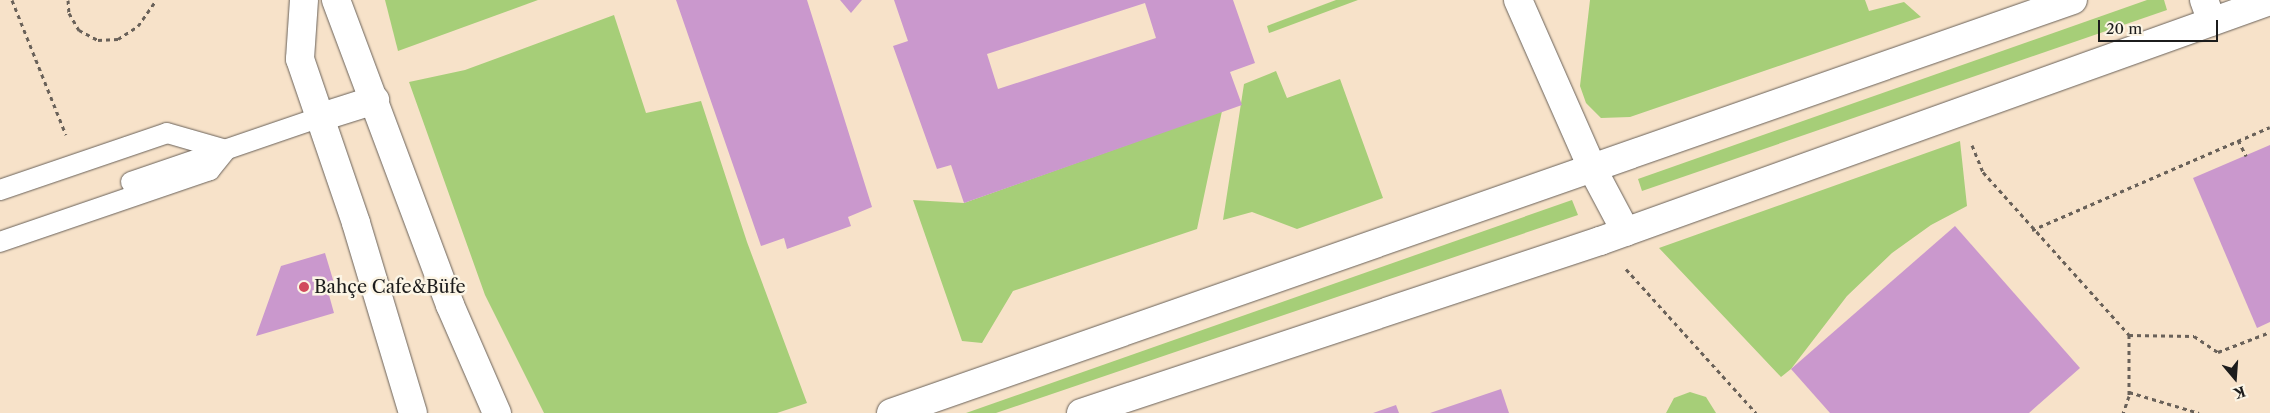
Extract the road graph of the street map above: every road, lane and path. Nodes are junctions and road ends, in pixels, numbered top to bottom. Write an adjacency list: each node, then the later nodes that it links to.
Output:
1 (12, 0): 17 (path)
2 (68, 0): 3 (path)
3 (156, 0)
4 (304, 0): 12 (street)
5 (336, 0): 10 (street)
6 (1518, 0): 18 (street)
7 (2072, 0): 18 (street)
8 (2270, 1): 9 (street)
9 (2208, 11): 11 (street)
10 (375, 100): 12 (street); 29 (street)
11 (1958, 112): 21 (path); 22 (street)
12 (318, 118): 15 (lane); 28 (street)
13 (2270, 127): 14 (path)
14 (2238, 140): 16 (path); 21 (path)
15 (226, 150): 17 (lane); 20 (lane); 24 (lane)
16 (2246, 156)
17 (77, 163): 19 (lane)
18 (1593, 170): 22 (street); 30 (street)
19 (0, 190)
20 (0, 228)
21 (2032, 230): 26 (path)
22 (1626, 232): 23 (street)
23 (1600, 241): 31 (street); 32 (path)
24 (0, 242)
25 (2270, 332): 26 (path)
26 (2129, 334): 27 (path)
27 (2129, 392): 33 (path); 34 (path)
28 (413, 413)
29 (497, 413)
30 (891, 413)
31 (1081, 413)
32 (1756, 413)
33 (2123, 413)
34 (2199, 413)

